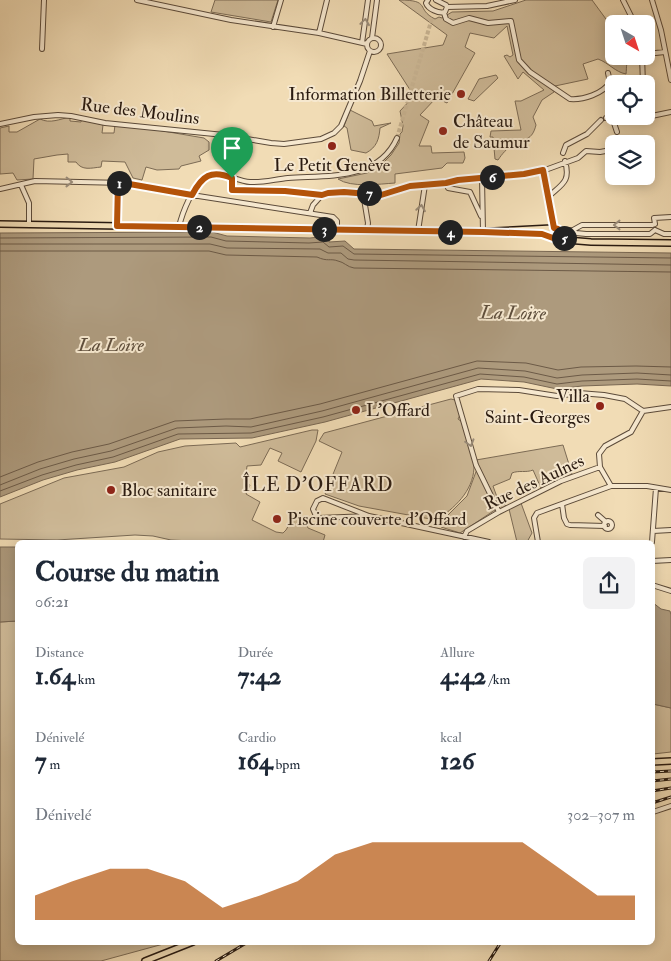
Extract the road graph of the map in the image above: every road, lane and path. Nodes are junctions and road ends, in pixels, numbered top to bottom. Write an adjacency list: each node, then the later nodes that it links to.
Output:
1 (44, 0): 23 (street)
2 (137, 0): 13 (street)
3 (169, 0): 13 (street)
4 (281, 0): 19 (street)
5 (327, 0): 20 (street)
6 (368, 0): 22 (street, one-way to 6)
7 (377, 0): 21 (street)
8 (436, 0): 14 (street)
9 (515, 0): 14 (street)
10 (623, 0): 17 (street)
11 (652, 0): 25 (street)
12 (426, 1): 15 (street)
13 (167, 6): 19 (street)
14 (447, 7): 16 (street)
15 (435, 11): 16 (street); 18 (street)
16 (444, 13): 28 (street)
17 (630, 15)
18 (433, 16)
19 (273, 27): 20 (street)
20 (319, 33): 22 (street)
21 (372, 38): 22 (street); 24 (street)
22 (365, 44): 24 (street)
23 (42, 49)
24 (370, 51): 33 (street, Rue des Moulins)
25 (665, 52): 26 (street); 27 (street)
26 (655, 53)
27 (670, 69): 29 (street)
28 (608, 73)
29 (671, 80)
30 (671, 112): 31 (street)
31 (655, 115)
32 (601, 120): 38 (street)
33 (0, 124)
34 (615, 125): 35 (street)
35 (617, 132)
36 (397, 138): 41 (street)
37 (605, 151): 39 (street)
38 (563, 153)
39 (566, 161): 40 (street); 51 (street)
40 (543, 170): 42 (street); 51 (street)
41 (232, 178): 49 (street); 50 (street)
42 (482, 178): 44 (street); 53 (street)
43 (118, 182): 45 (street, one-way to 43); 49 (street); 58 (street)
44 (446, 183): 46 (street); 53 (street)
45 (21, 185): 47 (street); 56 (street)
46 (425, 185): 48 (street); 65 (street, one-way to 46)
47 (0, 188)
48 (363, 193): 50 (street); 62 (street)
49 (192, 195): 52 (street); 59 (street)
50 (322, 195): 52 (street)
51 (548, 197): 60 (street)
52 (310, 213): 61 (street)
53 (481, 217): 66 (street)
54 (671, 217): 57 (street)
55 (0, 224): 56 (main road)
56 (29, 224): 58 (main road)
57 (655, 224): 63 (street, one-way to 63); 64 (street)
58 (117, 226): 59 (main road)
59 (179, 227): 61 (main road)
60 (553, 228): 66 (main road); 67 (main road); 69 (main road)
61 (337, 229): 62 (main road)
62 (367, 230): 65 (main road)
63 (573, 230): 64 (street); 67 (street)
64 (655, 230): 68 (street)
65 (418, 231): 66 (main road)
66 (483, 232): 69 (main road)
67 (560, 232): 69 (main road); 70 (main road)
68 (671, 234)
69 (552, 238): 70 (main road)
70 (569, 241): 71 (main road)
71 (671, 243)
72 (671, 407): 73 (street)
73 (643, 411): 74 (street); 79 (street, one-way to 79)
74 (600, 467): 75 (street, Rue des Aulnes); 79 (street, Rue des Aulnes)
75 (611, 486): 76 (street); 78 (street)
76 (656, 488): 77 (street); 83 (street)
77 (671, 490)
78 (562, 504): 80 (street); 86 (street)
79 (499, 512): 84 (street, Rue des Aulnes)
80 (598, 515)
81 (369, 516): 81 (street); 84 (street)
82 (671, 530): 83 (street)
83 (653, 531): 87 (street)
84 (464, 537): 85 (street)
85 (480, 540)
86 (538, 540)
87 (652, 540)
88 (671, 560): 89 (street)
89 (655, 561)
90 (655, 586): 91 (street)
91 (671, 591)
92 (671, 761): 93 (main road)
93 (655, 762)
94 (671, 806): 95 (street)
95 (655, 812)
96 (186, 945): 97 (main road)
97 (155, 960): 98 (main road)
98 (145, 961)

